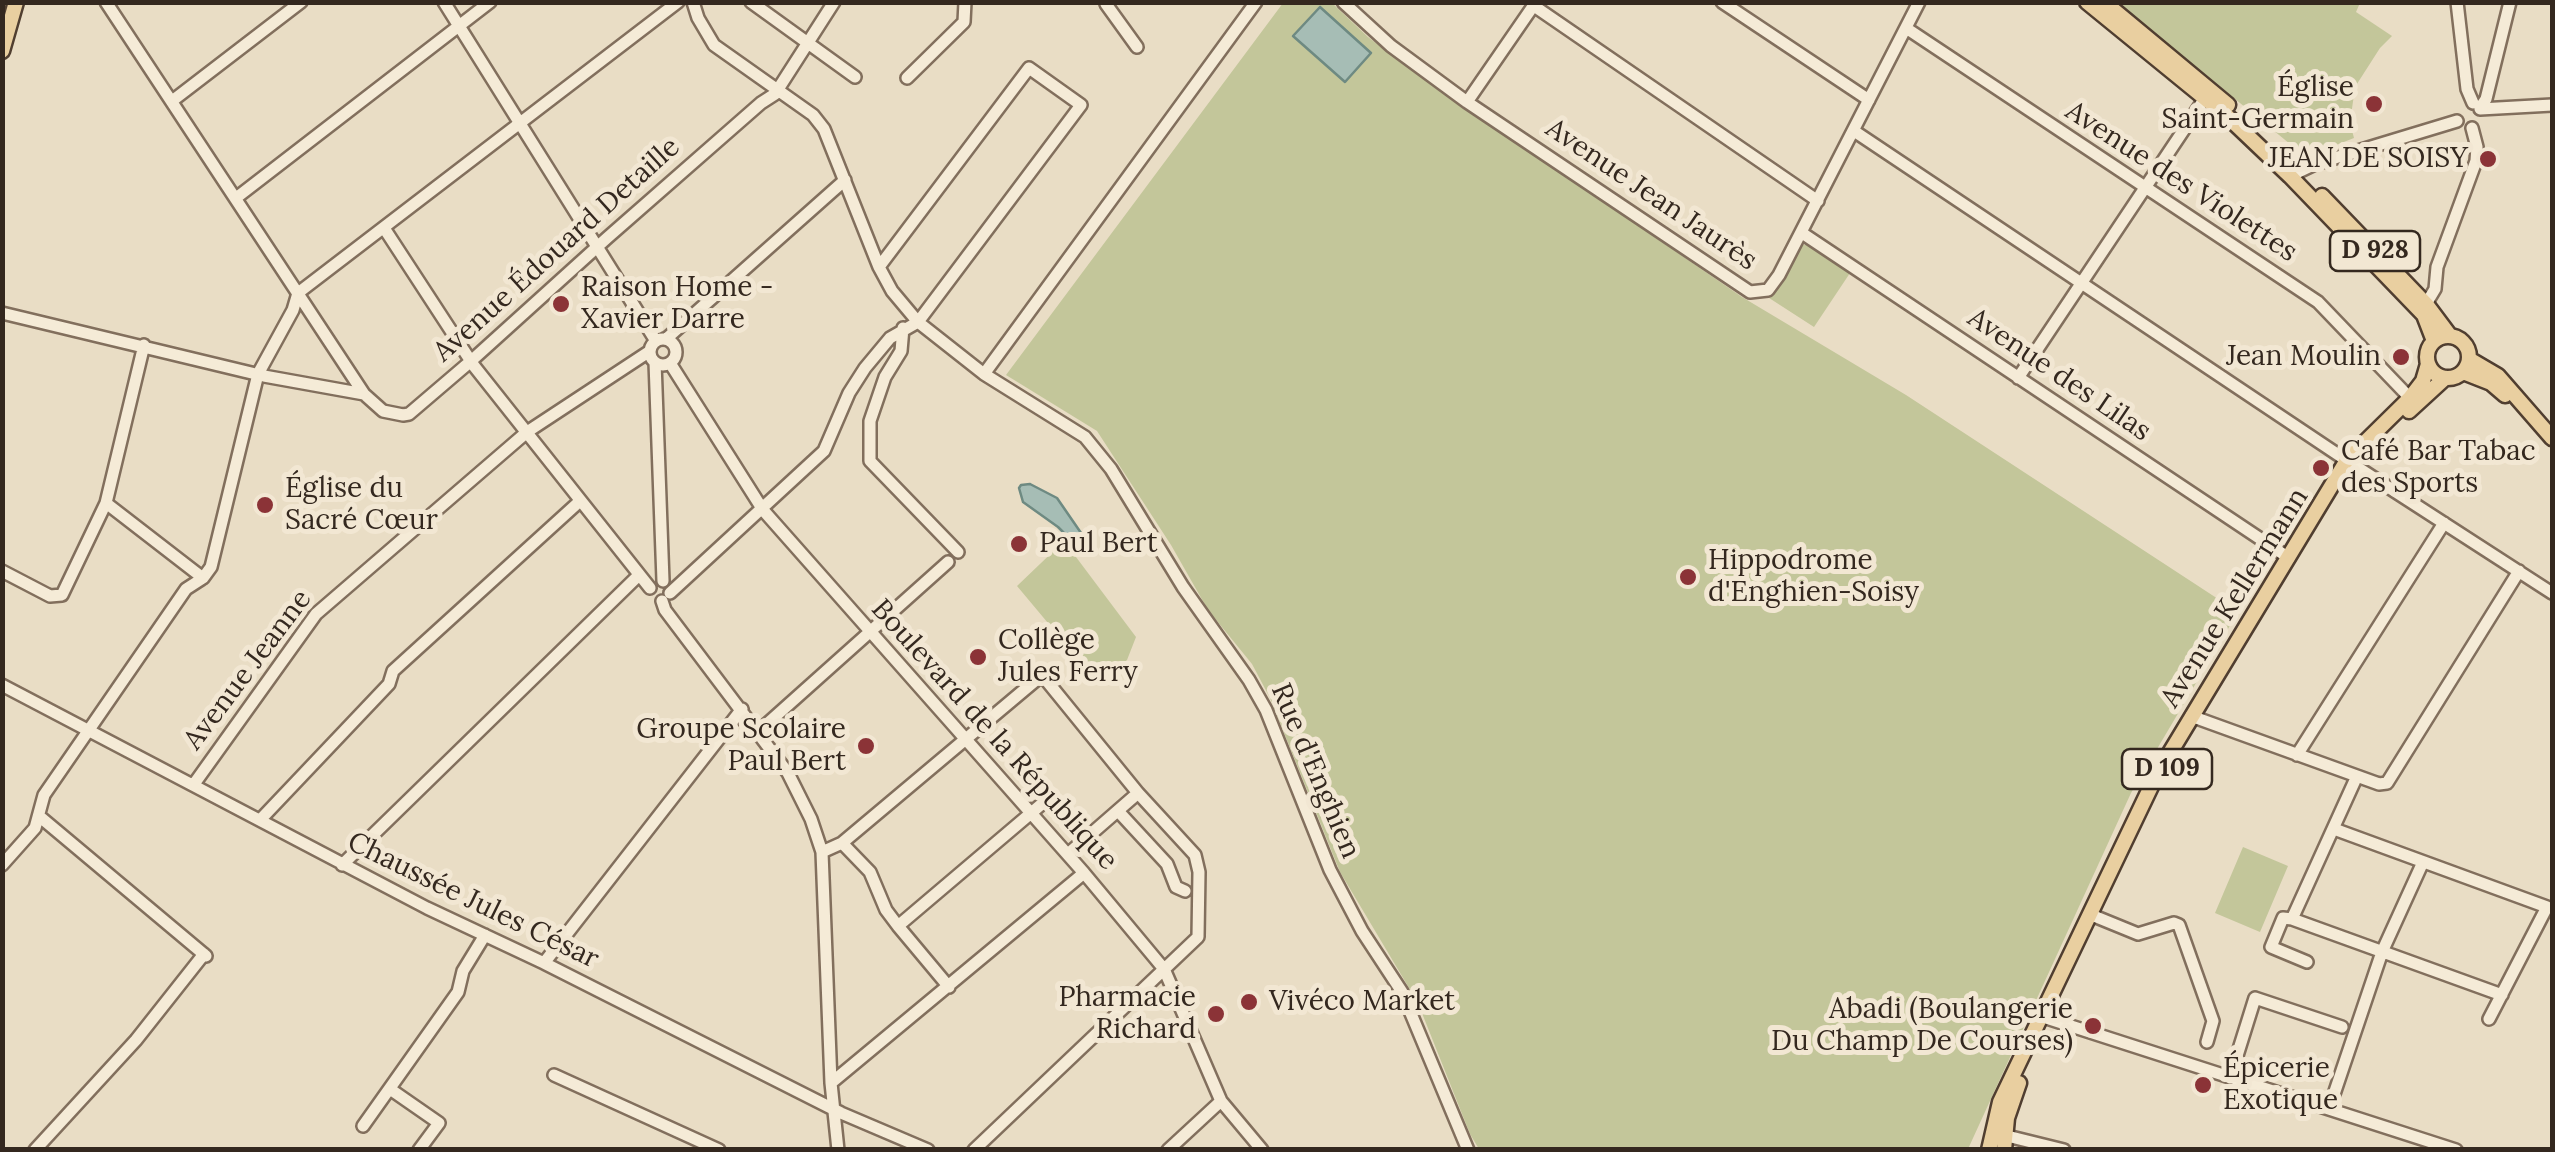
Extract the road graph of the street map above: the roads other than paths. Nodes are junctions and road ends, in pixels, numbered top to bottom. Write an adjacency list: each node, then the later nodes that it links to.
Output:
1 (16, 2): 24 (main road)
2 (301, 2): 32 (street)
3 (444, 2): 22 (street, Boulevard de la République)
4 (490, 2): 22 (street)
5 (751, 2): 25 (street)
6 (834, 2): 25 (street, Avenue Édouard Detaille)
7 (965, 2): 28 (street)
8 (1098, 2): 19 (street)
9 (1256, 2): 64 (street)
10 (1343, 2): 33 (street, Avenue Jean Jaurès)
11 (1722, 2): 31 (street)
12 (1919, 2): 23 (street, Avenue Jean Jaurès)
13 (2088, 2): 30 (main road, D 928)
14 (2104, 2): 40 (main road, D 928)
15 (2457, 2): 34 (street)
16 (2510, 2): 34 (street)
17 (108, 3): 32 (street)
18 (677, 3): 21 (street, Rue d'Enghien); 37 (street)
19 (1109, 3): 26 (street)
20 (1535, 4): 33 (street); 44 (street)
21 (695, 9): 29 (street, Rue d'Enghien)
22 (458, 27): 37 (street, Boulevard de la République); 43 (street)
23 (1906, 28): 31 (street, Avenue Jean Jaurès); 42 (street, Avenue des Violettes)
24 (4, 41)
25 (809, 44): 27 (street); 29 (street, Avenue Édouard Detaille)
26 (1137, 48)
27 (855, 77)
28 (907, 78)
29 (779, 90): 41 (street, Rue d'Enghien); 47 (street, Avenue Édouard Detaille)
30 (2205, 98): 40 (main road, D 928); 42 (street)
31 (1870, 100): 39 (street, Avenue Jean Jaurès)
32 (172, 101): 43 (street)
33 (1467, 102): 46 (street, Avenue Jean Jaurès)
34 (2474, 106): 35 (street); 36 (street); 38 (street)
35 (2552, 106)
36 (2457, 120): 38 (street); 40 (street)
37 (520, 123): 45 (street); 47 (street, Boulevard de la République)
38 (2472, 128): 51 (street)
39 (1854, 132): 44 (street, Avenue Jean Jaurès); 49 (street)
40 (2294, 173): 51 (main road, D 928); 56 (main road, D 928)
41 (845, 180): 48 (street, Rue d'Enghien); 58 (street, Avenue Jeanne)
42 (2144, 188): 49 (street); 68 (street, Avenue des Violettes)
43 (236, 198): 50 (street)
44 (1818, 200): 46 (street, Avenue Jean Jaurès)
45 (384, 228): 50 (street); 59 (street)
46 (1802, 234): 65 (street, Avenue des Lilas)
47 (598, 246): 58 (street, Boulevard de la République); 59 (street, Avenue Édouard Detaille)
48 (879, 267): 53 (street, Rue d'Enghien); 53 (street)
49 (2081, 284): 65 (street); 71 (street)
50 (298, 293): 63 (street); 67 (street)
51 (2426, 304): 55 (main road, D 928)
52 (2, 314): 57 (street, Avenue Édouard Detaille)
53 (918, 322): 54 (street); 64 (street, Rue d'Enghien)
54 (902, 328): 74 (street); 83 (street)
55 (2450, 336): 56 (main road); 62 (main road)
56 (2434, 341): 61 (main road)
57 (144, 345): 63 (street, Avenue Édouard Detaille); 73 (street)
58 (657, 348): 60 (street); 60 (street, Boulevard de la République); 69 (street, Avenue Jeanne); 81 (street)
59 (471, 361): 67 (street, Avenue Édouard Detaille); 69 (street)
60 (670, 362): 74 (street, Boulevard de la République)
61 (2428, 364): 66 (main road); 68 (main road, Avenue Kellermann / D 109)
62 (2466, 366): 66 (main road); 70 (main road)
63 (258, 374): 67 (street, Avenue Édouard Detaille); 80 (street)
64 (984, 374): 139 (street, Rue d'Enghien)
65 (2018, 378): 76 (street, Avenue des Lilas)
66 (2444, 378): 71 (main road, Avenue Kellermann / D 109)
67 (364, 394)
68 (2410, 398): 71 (main road, Avenue Kellermann / D 109)
69 (528, 432): 72 (street); 92 (street, Avenue Jeanne)
70 (2552, 439)
71 (2350, 462): 75 (street); 76 (main road, Avenue Kellermann / D 109); 86 (main road, Avenue Kellermann / D 109)
72 (580, 501): 79 (street); 98 (street)
73 (106, 504): 77 (street); 80 (street)
74 (763, 510): 81 (street); 83 (street, Boulevard de la République)
75 (2444, 523): 78 (street); 90 (street)
76 (2289, 558): 86 (main road, Avenue Kellermann / D 109)
77 (2, 571)
78 (2520, 572): 82 (street); 91 (street)
79 (638, 576): 81 (street); 104 (street)
80 (202, 578): 87 (street)
81 (665, 592): 85 (street)
82 (2552, 593)
83 (869, 632): 88 (street); 89 (street, Boulevard de la République)
84 (2, 684): 87 (street, Chaussée Jules César)
85 (742, 709): 88 (street); 114 (street)
86 (2194, 717): 90 (street); 108 (main road, Avenue Kellermann / D 109)
87 (88, 730): 92 (street, Chaussée Jules César); 97 (street)
88 (759, 731): 101 (street)
89 (964, 738): 93 (street); 96 (street, Boulevard de la République); 100 (street)
90 (2297, 755): 91 (street)
91 (2357, 776): 99 (street)
92 (194, 784): 98 (street, Chaussée Jules César)
93 (1138, 793): 95 (street); 115 (street)
94 (1050, 797): 96 (street)
95 (1118, 811): 102 (street); 107 (street)
96 (1030, 813): 102 (street, Boulevard de la République); 110 (street)
97 (39, 816): 105 (street); 131 (street)
98 (260, 820): 104 (street, Chaussée Jules César)
99 (2334, 829): 103 (street); 109 (street)
100 (842, 843): 101 (street); 110 (street)
101 (822, 852): 124 (street)
102 (1068, 854): 106 (street, Boulevard de la République)
103 (2423, 862): 112 (street); 117 (street)
104 (342, 864): 111 (street, Chaussée Jules César)
105 (2, 865)
106 (1084, 873): 115 (street, Boulevard de la République); 116 (street)
107 (1185, 891)
108 (2093, 914): 118 (main road, Avenue Kellermann / D 109); 121 (street)
109 (2292, 918): 112 (street); 113 (street)
110 (898, 926): 116 (street)
111 (486, 936): 114 (street, Chaussée Jules César); 125 (street)
112 (2382, 952): 117 (street); 128 (street)
113 (2308, 962)
114 (544, 963): 127 (street, Chaussée Jules César)
115 (1164, 969): 126 (street, Boulevard de la République); 136 (street)
116 (949, 986): 124 (street)
117 (2502, 995): 119 (street)
118 (2044, 1018): 123 (street); 130 (main road, Avenue Kellermann / D 109)
119 (2490, 1018)
120 (2342, 1027): 123 (street)
121 (2207, 1042)
122 (554, 1075): 133 (street)
123 (2230, 1078): 128 (street)
124 (831, 1083): 127 (street)
125 (390, 1089): 129 (street); 132 (street)
126 (1221, 1101): 137 (street); 138 (street, Boulevard de la République)
127 (833, 1108): 134 (street); 135 (street, Chaussée Jules César)
128 (2330, 1110): 142 (street)
129 (363, 1126)
130 (2000, 1139): 140 (main road, Avenue Kellermann / D 109); 141 (street)
131 (35, 1150)
132 (419, 1150)
133 (719, 1150)
134 (838, 1150)
135 (928, 1150)
136 (974, 1150)
137 (1168, 1150)
138 (1262, 1150)
139 (1468, 1150)
140 (1988, 1150)
141 (2064, 1150)
142 (2456, 1150)

